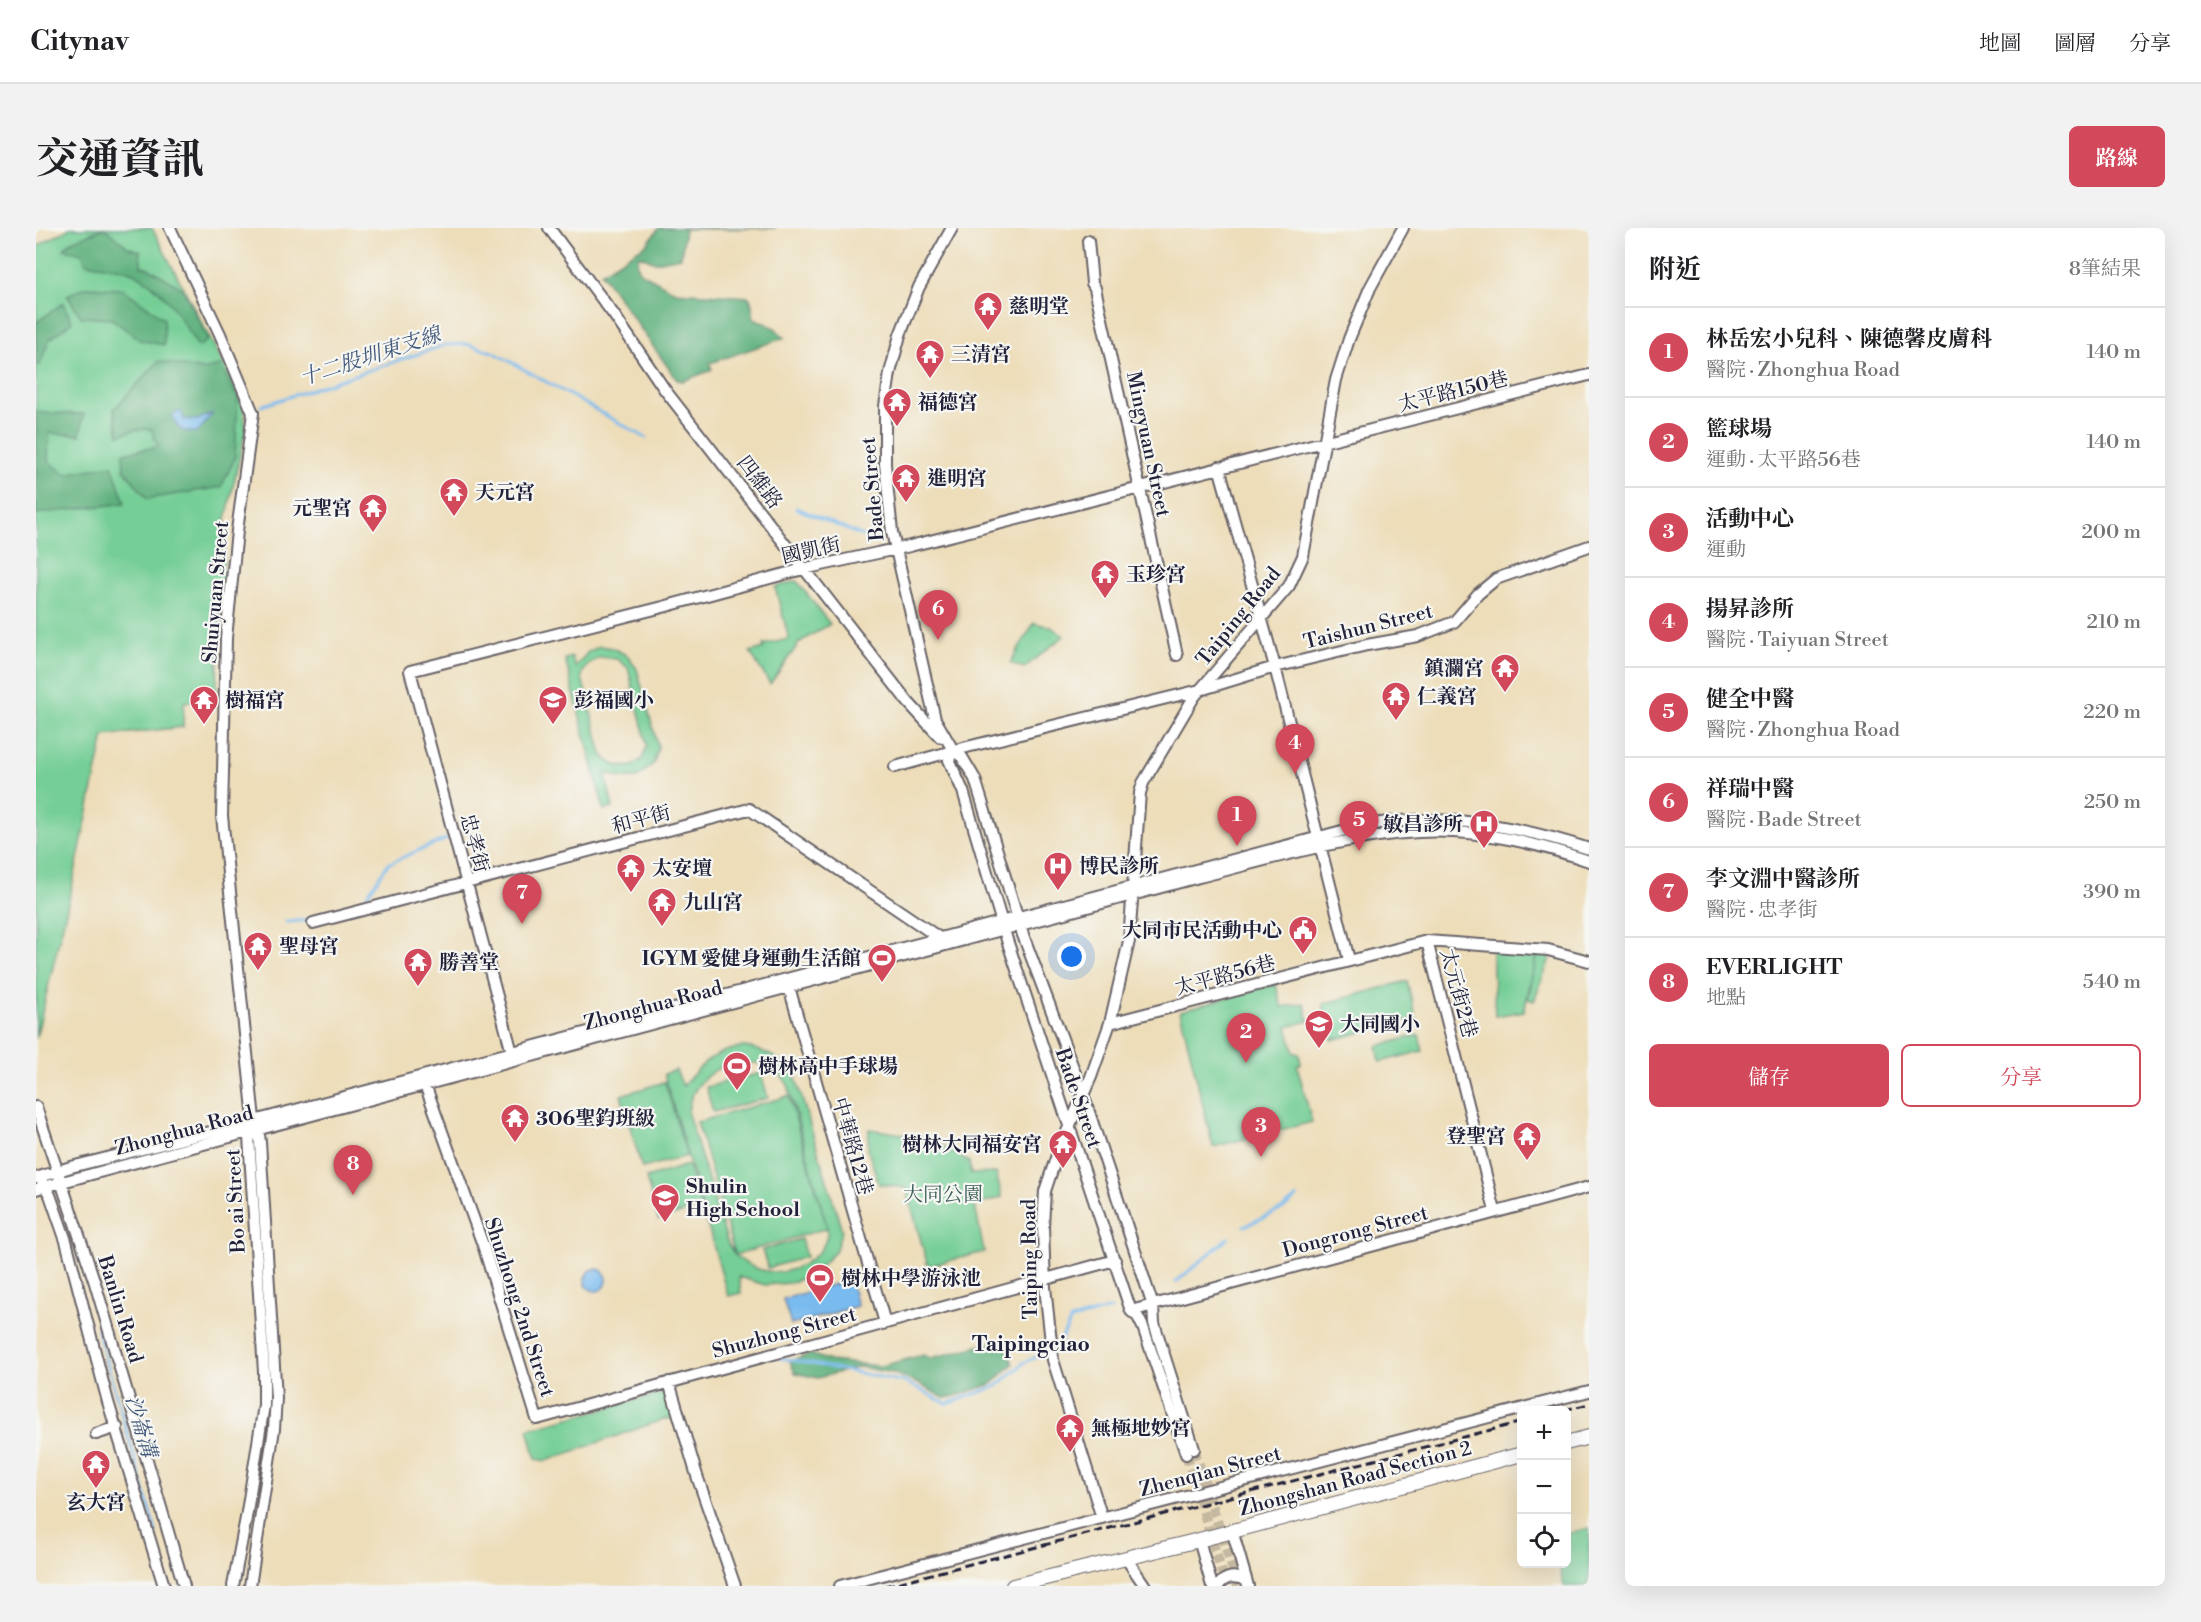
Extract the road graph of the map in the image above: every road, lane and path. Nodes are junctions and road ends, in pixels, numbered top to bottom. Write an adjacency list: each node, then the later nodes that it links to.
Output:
1 (170, 228): 38 (street, Shuiyuan Street)
2 (549, 228): 12 (street, 四維路)
3 (952, 228): 11 (street, Bade Street)
4 (1403, 228): 7 (street, Taiping Road)
5 (1088, 242): 9 (street, Mingyuan Street)
6 (1589, 375): 7 (street, 太平路150巷)
7 (1325, 441): 8 (street, 國凱街); 13 (street, Taiping Road)
8 (1219, 467): 9 (street, 國凱街); 13 (street)
9 (1140, 488): 11 (street, 國凱街); 14 (street, Mingyuan Street)
10 (1589, 546): 15 (street, Taishun Street)
11 (896, 549): 12 (street, 國凱街); 18 (street, Bade Street)
12 (803, 569): 16 (street, 國凱街); 18 (street, 四維路)
13 (1262, 619): 15 (street); 17 (street, Taiping Road)
14 (1177, 655)
15 (1275, 667): 17 (street, Taishun Street); 20 (street)
16 (410, 671): 23 (street, 忠孝街)
17 (1200, 690): 18 (street); 24 (street, Taiping Road)
18 (953, 750): 19 (street); 25 (street, Bade Street); 27 (street, Bade Street)
19 (895, 767)
20 (1320, 842): 21 (street, Zhonghua Road); 22 (street, Zhonghua Road); 24 (street, Zhonghua Road); 30 (street)
21 (1589, 849)
22 (1589, 861)
23 (467, 883): 26 (street, 和平街); 28 (street, 和平街); 34 (street, 忠孝街)
24 (1134, 890): 25 (street, Zhonghua Road); 33 (street, Taiping Road)
25 (1019, 921): 27 (street, Zhonghua Road); 36 (street, Bade Street)
26 (313, 923)
27 (1003, 925): 28 (street, Zhonghua Road); 39 (street, Bade Street)
28 (940, 941): 32 (street, Zhonghua Road)
29 (1427, 941): 30 (street, 太元街2巷); 31 (street); 43 (street, 太元街2巷)
30 (1349, 960): 33 (street, 太平路56巷)
31 (1589, 961)
32 (787, 983): 34 (street, Zhonghua Road); 48 (street, 中華路12巷)
33 (1110, 1023): 36 (street, Taiping Road)
34 (513, 1056): 35 (street, Zhonghua Road)
35 (423, 1080): 38 (street, Zhonghua Road); 50 (street, Shuzhong 2nd Street)
36 (1083, 1094): 39 (street, Taiping Road); 46 (street, Bade Street)
37 (36, 1107): 40 (street, Banlin Road)
38 (254, 1125): 40 (street, Zhonghua Road); 65 (street, Bo ai Street); 66 (street, Bo ai Street)
39 (1070, 1126): 44 (street, Bade Street); 45 (street, Taiping Road)
40 (59, 1176): 41 (street, Zhonghua Road); 64 (street, Banlin Road)
41 (38, 1181): 52 (street, Banlin Road)
42 (1589, 1187): 43 (street, Dongrong Street)
43 (1496, 1211): 46 (street, Dongrong Street)
44 (1115, 1260): 45 (street, Shuzhong Street); 47 (street, Bade Street)
45 (1045, 1279): 48 (street, Shuzhong Street); 58 (street, Taiping Road)
46 (1153, 1306): 47 (street, Dongrong Street); 49 (street, Bade Street)
47 (1131, 1311): 49 (street, Bade Street)
48 (885, 1323): 50 (street, Shuzhong Street)
49 (1148, 1325): 56 (street, Bade Street)
50 (669, 1382): 67 (street)
51 (1589, 1391): 58 (street, Zhenqian Street)
52 (117, 1427): 53 (street); 63 (street, Banlin Road)
53 (96, 1434)
54 (1589, 1437): 55 (main road)
55 (1571, 1442)
56 (1190, 1451)
57 (1517, 1455): 59 (main road, Zhongshan Road Section 2)
58 (1102, 1518): 68 (street, Zhenqian Street)
59 (1232, 1530): 60 (main road, Zhongshan Road Section 2); 62 (street)
60 (1199, 1540): 61 (main road, Zhongshan Road Section 2); 71 (street)
61 (1126, 1558): 69 (main road, Zhongshan Road Section 2); 70 (street)
62 (1247, 1583): 72 (street)
63 (164, 1586)
64 (184, 1586)
65 (233, 1586)
66 (250, 1586)
67 (735, 1586)
68 (840, 1586)
69 (1013, 1586)
70 (1145, 1586)
71 (1212, 1586)
72 (1218, 1586)

